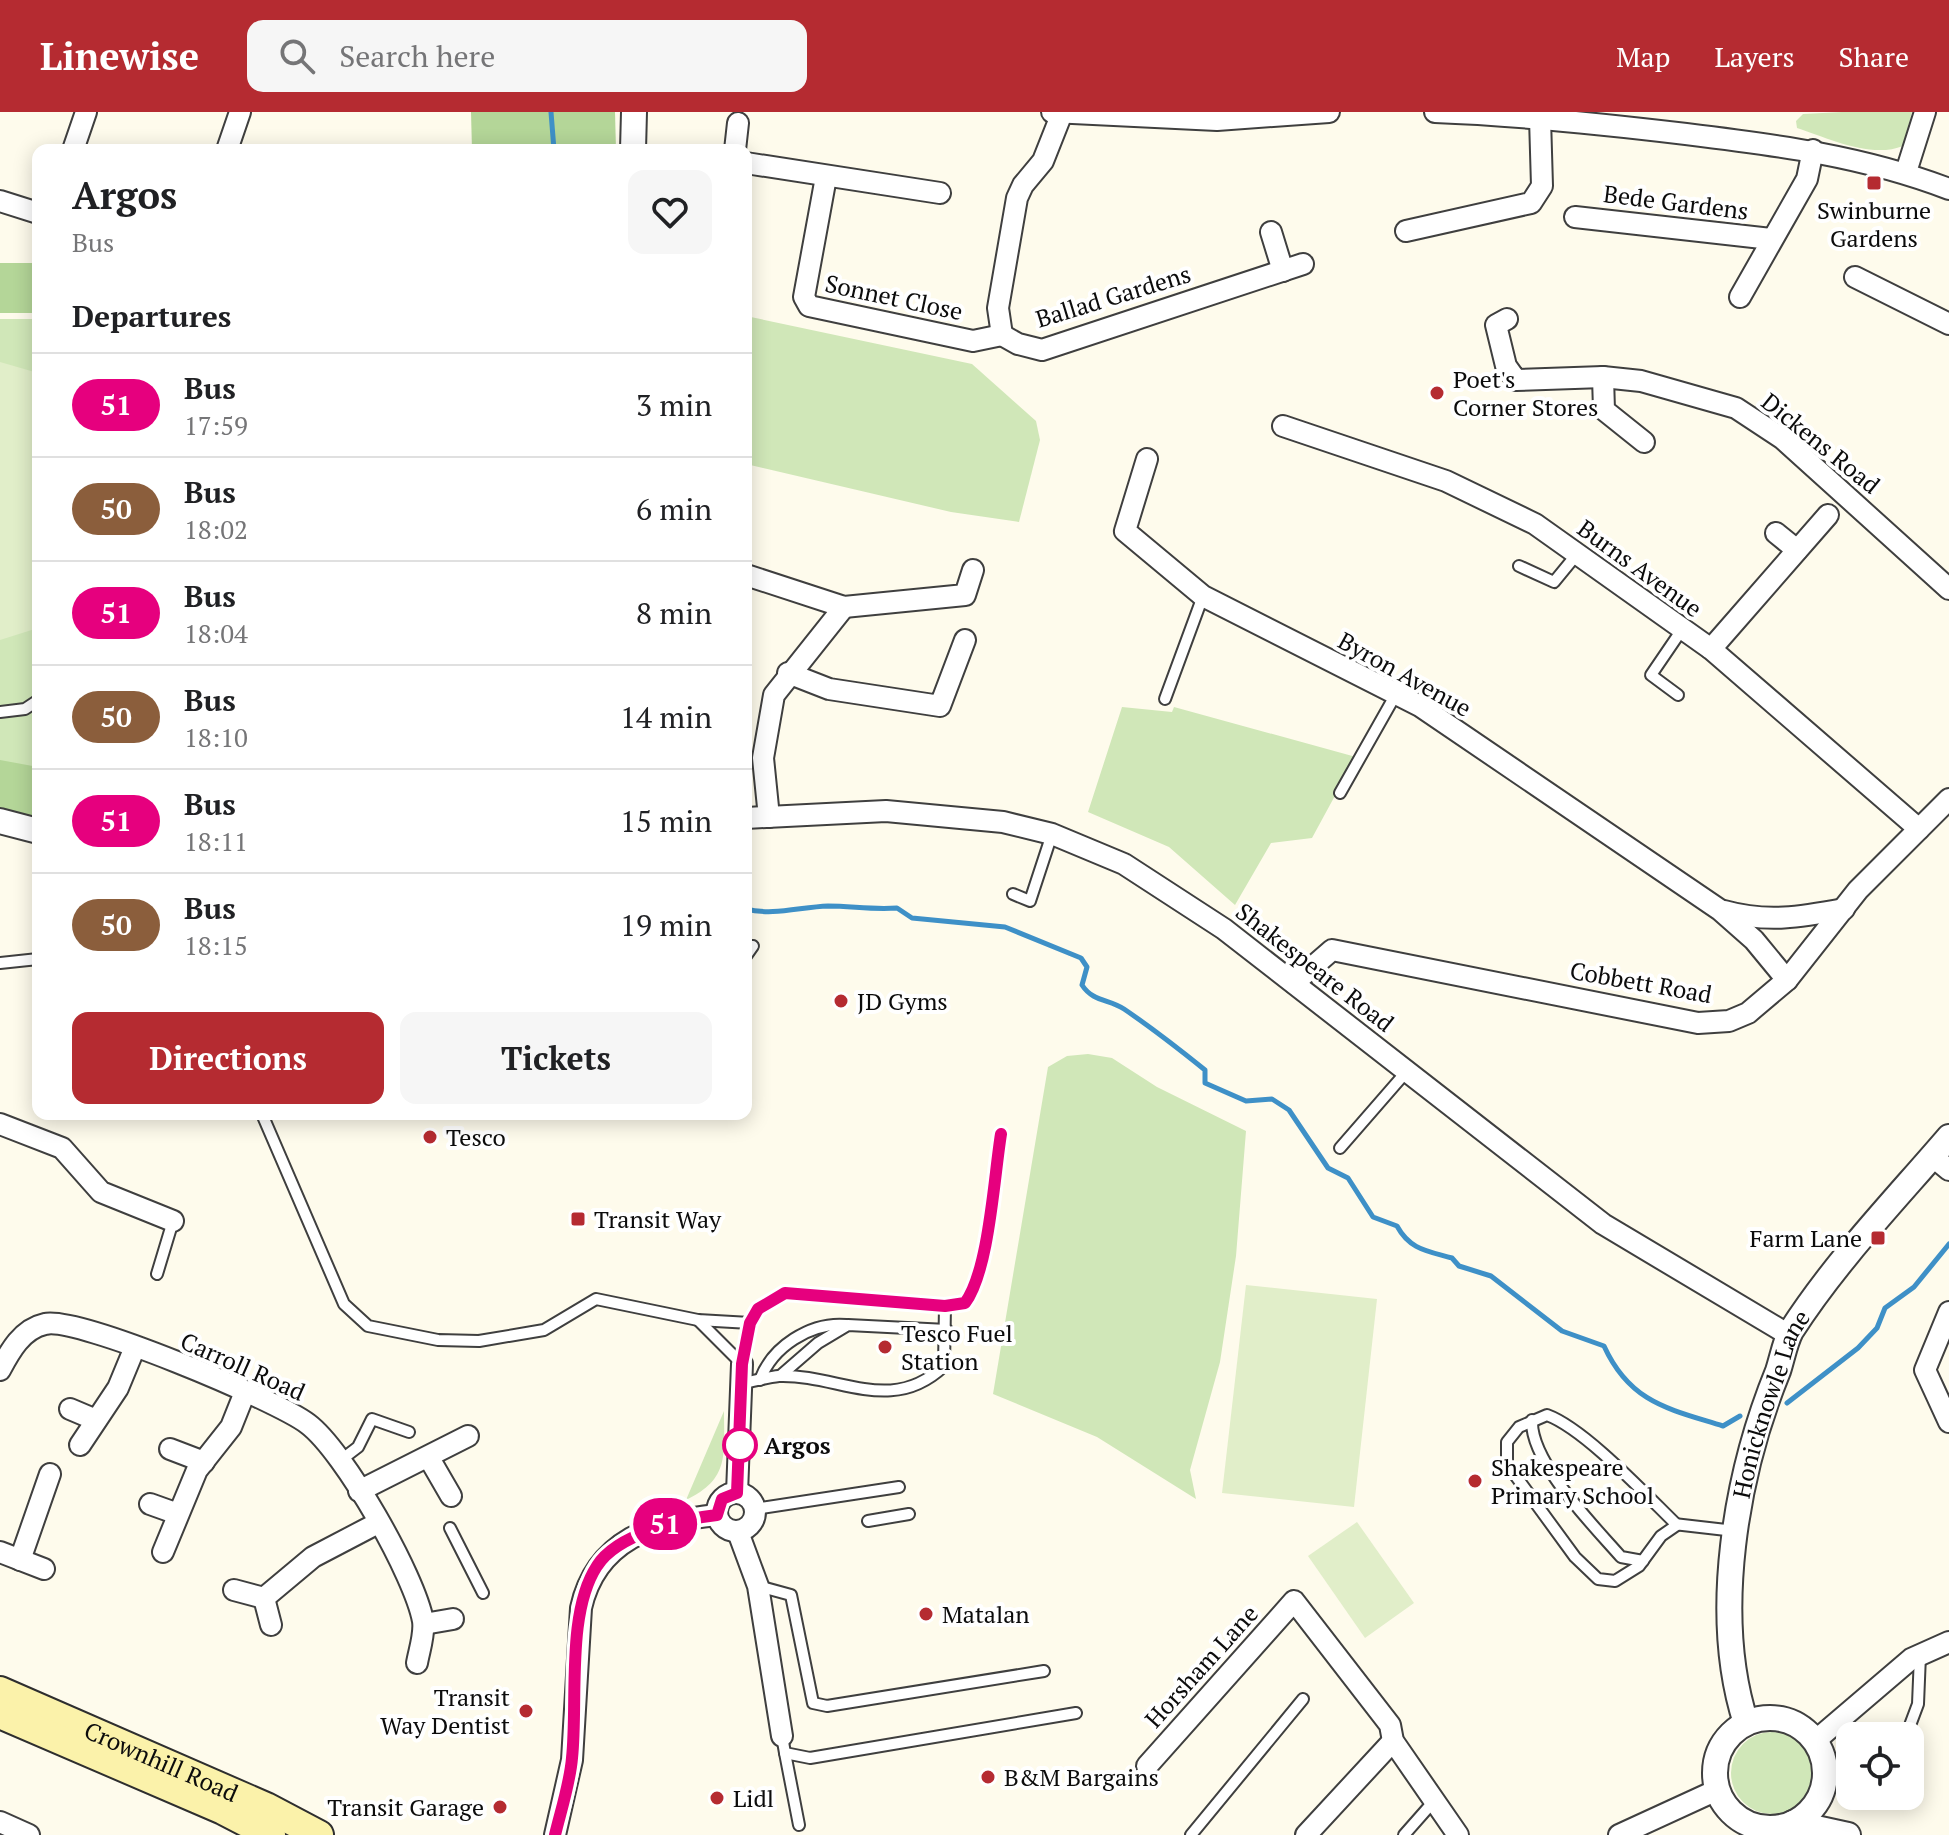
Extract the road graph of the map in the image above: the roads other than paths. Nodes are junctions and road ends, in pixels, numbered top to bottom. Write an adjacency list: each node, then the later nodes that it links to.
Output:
1 (86, 112): 12 (street)
2 (240, 112): 13 (street)
3 (634, 112): 14 (street)
4 (1052, 112): 8 (street)
5 (1329, 112): 9 (street)
6 (1435, 112): 10 (street)
7 (1925, 112): 18 (street)
8 (1062, 113): 9 (street); 32 (street, Ballad Gardens)
9 (1287, 114)
10 (1540, 118): 16 (street); 25 (street)
11 (738, 123): 15 (street)
12 (75, 144)
13 (229, 144)
14 (633, 144)
15 (736, 144)
16 (1813, 150): 18 (street); 27 (street, Bede Gardens)
17 (752, 164): 19 (street)
18 (1906, 172): 20 (street)
19 (826, 177): 21 (street); 32 (street, Sonnet Close)
20 (1949, 189)
21 (940, 193)
22 (0, 201): 23 (street)
23 (32, 211)
24 (1575, 217): 27 (street, Bede Gardens)
25 (1406, 231)
26 (1271, 232): 32 (street, Ballad Gardens)
27 (1771, 239): 29 (street, Bede Gardens)
28 (1855, 277): 31 (street)
29 (1740, 297)
30 (1507, 319): 33 (street, Dickens Road)
31 (1949, 324)
32 (1002, 335)
33 (1603, 377): 35 (street); 44 (street, Dickens Road)
34 (1283, 426): 40 (street, Burns Avenue)
35 (1644, 442)
36 (1147, 459): 45 (street, Byron Avenue)
37 (1828, 515): 39 (street)
38 (1776, 533): 39 (street)
39 (1797, 550): 49 (street)
40 (1577, 554): 41 (lane); 47 (street, Burns Avenue)
41 (1519, 566)
42 (973, 570): 46 (street)
43 (752, 577): 46 (street)
44 (1949, 589)
45 (1203, 596): 51 (street, Byron Avenue); 53 (lane)
46 (844, 607): 50 (street)
47 (1681, 631): 49 (street, Burns Avenue); 52 (lane)
48 (965, 640): 50 (street)
49 (1711, 649): 62 (street, Burns Avenue)
50 (788, 673): 56 (street)
51 (1396, 694): 57 (lane); 67 (street, Byron Avenue)
52 (1678, 695)
53 (1165, 699)
54 (32, 704): 55 (lane)
55 (0, 712)
56 (754, 761): 59 (street)
57 (1340, 793)
58 (1949, 799): 62 (street, Cobbett Road)
59 (769, 817): 60 (street, Shakespeare Road); 64 (street, Shakespeare Road)
60 (752, 818)
61 (0, 822): 63 (street)
62 (1919, 829): 66 (street, Cobbett Road)
63 (32, 830)
64 (1052, 834): 65 (lane); 71 (street, Shakespeare Road)
65 (1013, 894)
66 (1844, 909): 67 (street, Byron Avenue); 70 (street, Cobbett Road)
67 (1720, 910): 70 (street, Byron Avenue)
68 (32, 960): 69 (lane)
69 (0, 963)
70 (1787, 980): 71 (street, Cobbett Road)
71 (1294, 983): 72 (street, Shakespeare Road)
72 (1407, 1071): 77 (lane); 87 (street, Shakespeare Road)
73 (265, 1120): 83 (lane)
74 (1, 1128): 79 (street)
75 (1001, 1134): 81 (lane)
76 (1949, 1137): 78 (street, Honicknowle Lane)
77 (1340, 1148)
78 (1941, 1163): 87 (street, Honicknowle Lane)
79 (173, 1221): 80 (lane)
80 (157, 1274)
81 (945, 1306): 84 (lane); 86 (lane)
82 (1949, 1312): 96 (street)
83 (698, 1320): 84 (lane); 90 (lane)
84 (750, 1323): 90 (lane)
85 (848, 1325): 86 (lane); 90 (lane); 91 (lane)
86 (947, 1330): 91 (lane)
87 (1789, 1335): 118 (street, Honicknowle Lane)
88 (135, 1347): 89 (street, Carroll Road); 92 (street, Carroll Road); 94 (street)
89 (0, 1370)
90 (748, 1376): 91 (lane); 107 (street)
91 (780, 1376)
92 (245, 1392): 102 (street, Carroll Road); 103 (street)
93 (70, 1409): 94 (street)
94 (96, 1420): 99 (street)
95 (1532, 1420): 116 (lane); 123 (lane); 123 (lane)
96 (1949, 1422)
97 (409, 1432): 102 (lane)
98 (468, 1436): 101 (street)
99 (80, 1445)
100 (170, 1449): 103 (street)
101 (429, 1458): 106 (street); 108 (street)
102 (341, 1460): 106 (street, Carroll Road)
103 (204, 1462): 111 (street)
104 (50, 1474): 122 (street)
105 (899, 1487): 110 (lane)
106 (359, 1491): 115 (street, Carroll Road)
107 (737, 1493): 110 (street); 113 (street)
108 (451, 1496)
109 (150, 1504): 111 (street)
110 (755, 1509): 119 (street)
111 (178, 1514): 121 (street)
112 (909, 1514): 114 (lane)
113 (717, 1515): 119 (street); 156 (street)
114 (868, 1521)
115 (378, 1523): 128 (street); 130 (street, Carroll Road)
116 (1676, 1524): 118 (lane); 123 (lane)
117 (450, 1528): 127 (lane)
118 (1737, 1531): 141 (street, Honicknowle Lane)
119 (738, 1532): 125 (street)
120 (0, 1552): 122 (street)
121 (163, 1552)
122 (20, 1560): 124 (street)
123 (1643, 1561)
124 (44, 1569)
125 (758, 1586): 135 (lane); 144 (street)
126 (234, 1590): 128 (street)
127 (483, 1593)
128 (264, 1598): 131 (street)
129 (453, 1619): 130 (street)
130 (424, 1624): 134 (street)
131 (271, 1625)
132 (1949, 1642): 133 (street)
133 (1920, 1655): 140 (lane); 143 (street)
134 (417, 1663)
135 (1044, 1671)
136 (0, 1691): 155 (main road, Crownhill Road)
137 (1303, 1699): 157 (lane)
138 (1076, 1713): 144 (lane)
139 (0, 1714): 154 (main road, Crownhill Road)
140 (1911, 1722)
141 (1746, 1723): 143 (street); 147 (street)
142 (1393, 1741): 145 (street, Horsham Lane); 148 (street); 158 (street)
143 (1815, 1741): 146 (street)
144 (784, 1745): 151 (lane)
145 (1147, 1766)
146 (1823, 1787): 150 (street); 162 (street)
147 (1717, 1790): 152 (street); 161 (street)
148 (1434, 1801): 159 (lane); 160 (street)
149 (0, 1822): 153 (street)
150 (1793, 1823): 152 (street); 162 (street)
151 (799, 1825)
152 (1761, 1831)
153 (29, 1835)
154 (271, 1835)
155 (319, 1835)
156 (555, 1835)
157 (1191, 1835)
158 (1306, 1835)
159 (1404, 1835)
160 (1458, 1835)
161 (1619, 1835)
162 (1848, 1835)

